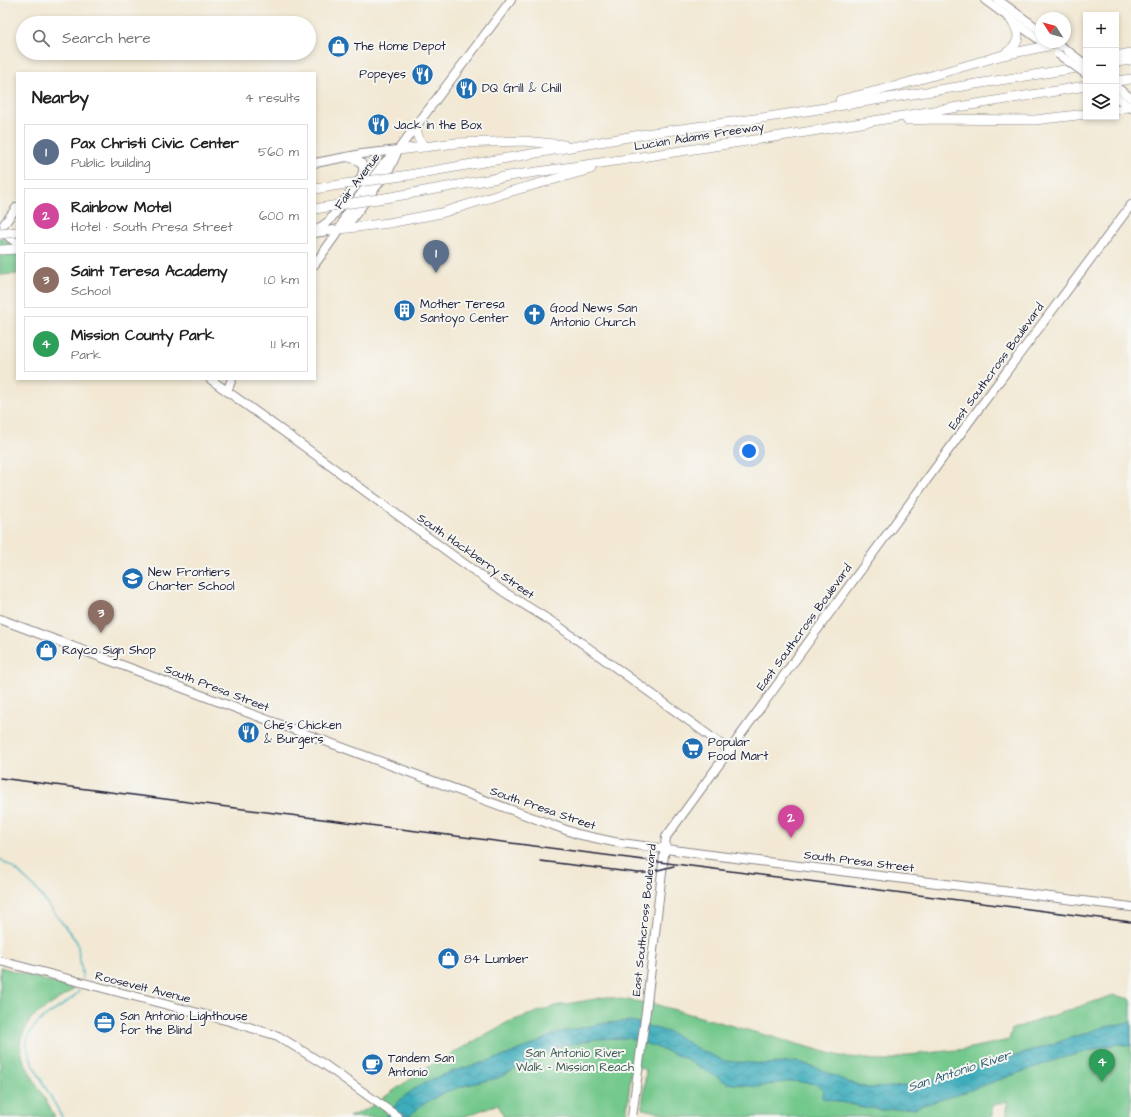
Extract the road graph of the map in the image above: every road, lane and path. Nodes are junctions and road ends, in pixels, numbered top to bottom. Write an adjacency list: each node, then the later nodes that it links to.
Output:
1 (511, 0): 27 (main road, Fair Avenue)
2 (985, 0): 4 (main road)
3 (998, 0): 5 (main road)
4 (1011, 20): 6 (main road); 11 (highway)
5 (1035, 27)
6 (1035, 35)
7 (1035, 46): 11 (highway)
8 (1053, 48): 17 (main road, bridge)
9 (1060, 48): 15 (main road, bridge)
10 (1131, 53): 12 (highway)
11 (1003, 55): 25 (highway)
12 (1119, 55)
13 (1131, 60): 14 (highway)
14 (1119, 62)
15 (1083, 63)
16 (1083, 66): 25 (highway, Lucian Adams Freeway)
17 (1083, 72)
18 (1131, 79): 19 (highway)
19 (1119, 81)
20 (1083, 86): 28 (highway, Lucian Adams Freeway)
21 (1119, 90): 23 (main road)
22 (1119, 98): 23 (main road)
23 (1130, 103): 24 (highway)
24 (1119, 108)
25 (818, 109): 29 (highway, Lucian Adams Freeway)
26 (1083, 114): 28 (highway)
27 (418, 124): 30 (highway); 31 (main road, Fair Avenue)
28 (811, 130): 33 (highway, Lucian Adams Freeway)
29 (577, 146): 30 (highway); 35 (highway, Lucian Adams Freeway, bridge)
30 (426, 147): 31 (highway)
31 (398, 150): 32 (main road); 40 (main road, Fair Avenue)
32 (347, 157): 34 (main road); 41 (main road)
33 (628, 160): 38 (highway, Lucian Adams Freeway, bridge); 40 (highway)
34 (316, 163)
35 (316, 189)
36 (1131, 205): 52 (main road, East Southcross Boulevard)
37 (16, 209): 39 (main road)
38 (316, 209)
39 (1, 228): 43 (highway, bridge); 44 (main road)
40 (340, 229): 42 (main road); 47 (main road, Fair Avenue)
41 (316, 231)
42 (316, 232)
43 (16, 233)
44 (16, 242)
45 (16, 249): 46 (highway)
46 (0, 250)
47 (316, 262)
48 (211, 380): 50 (main road, South Hackberry Street)
49 (232, 380): 50 (main road)
50 (227, 391): 52 (main road, South Hackberry Street)
51 (0, 619): 53 (main road, South Presa Street)
52 (729, 750): 53 (main road, East Southcross Boulevard)
53 (665, 849): 54 (main road, South Presa Street); 57 (main road, East Southcross Boulevard)
54 (1131, 907)
55 (0, 961): 56 (main road, Roosevelt Avenue)
56 (398, 1117)
57 (632, 1117)

